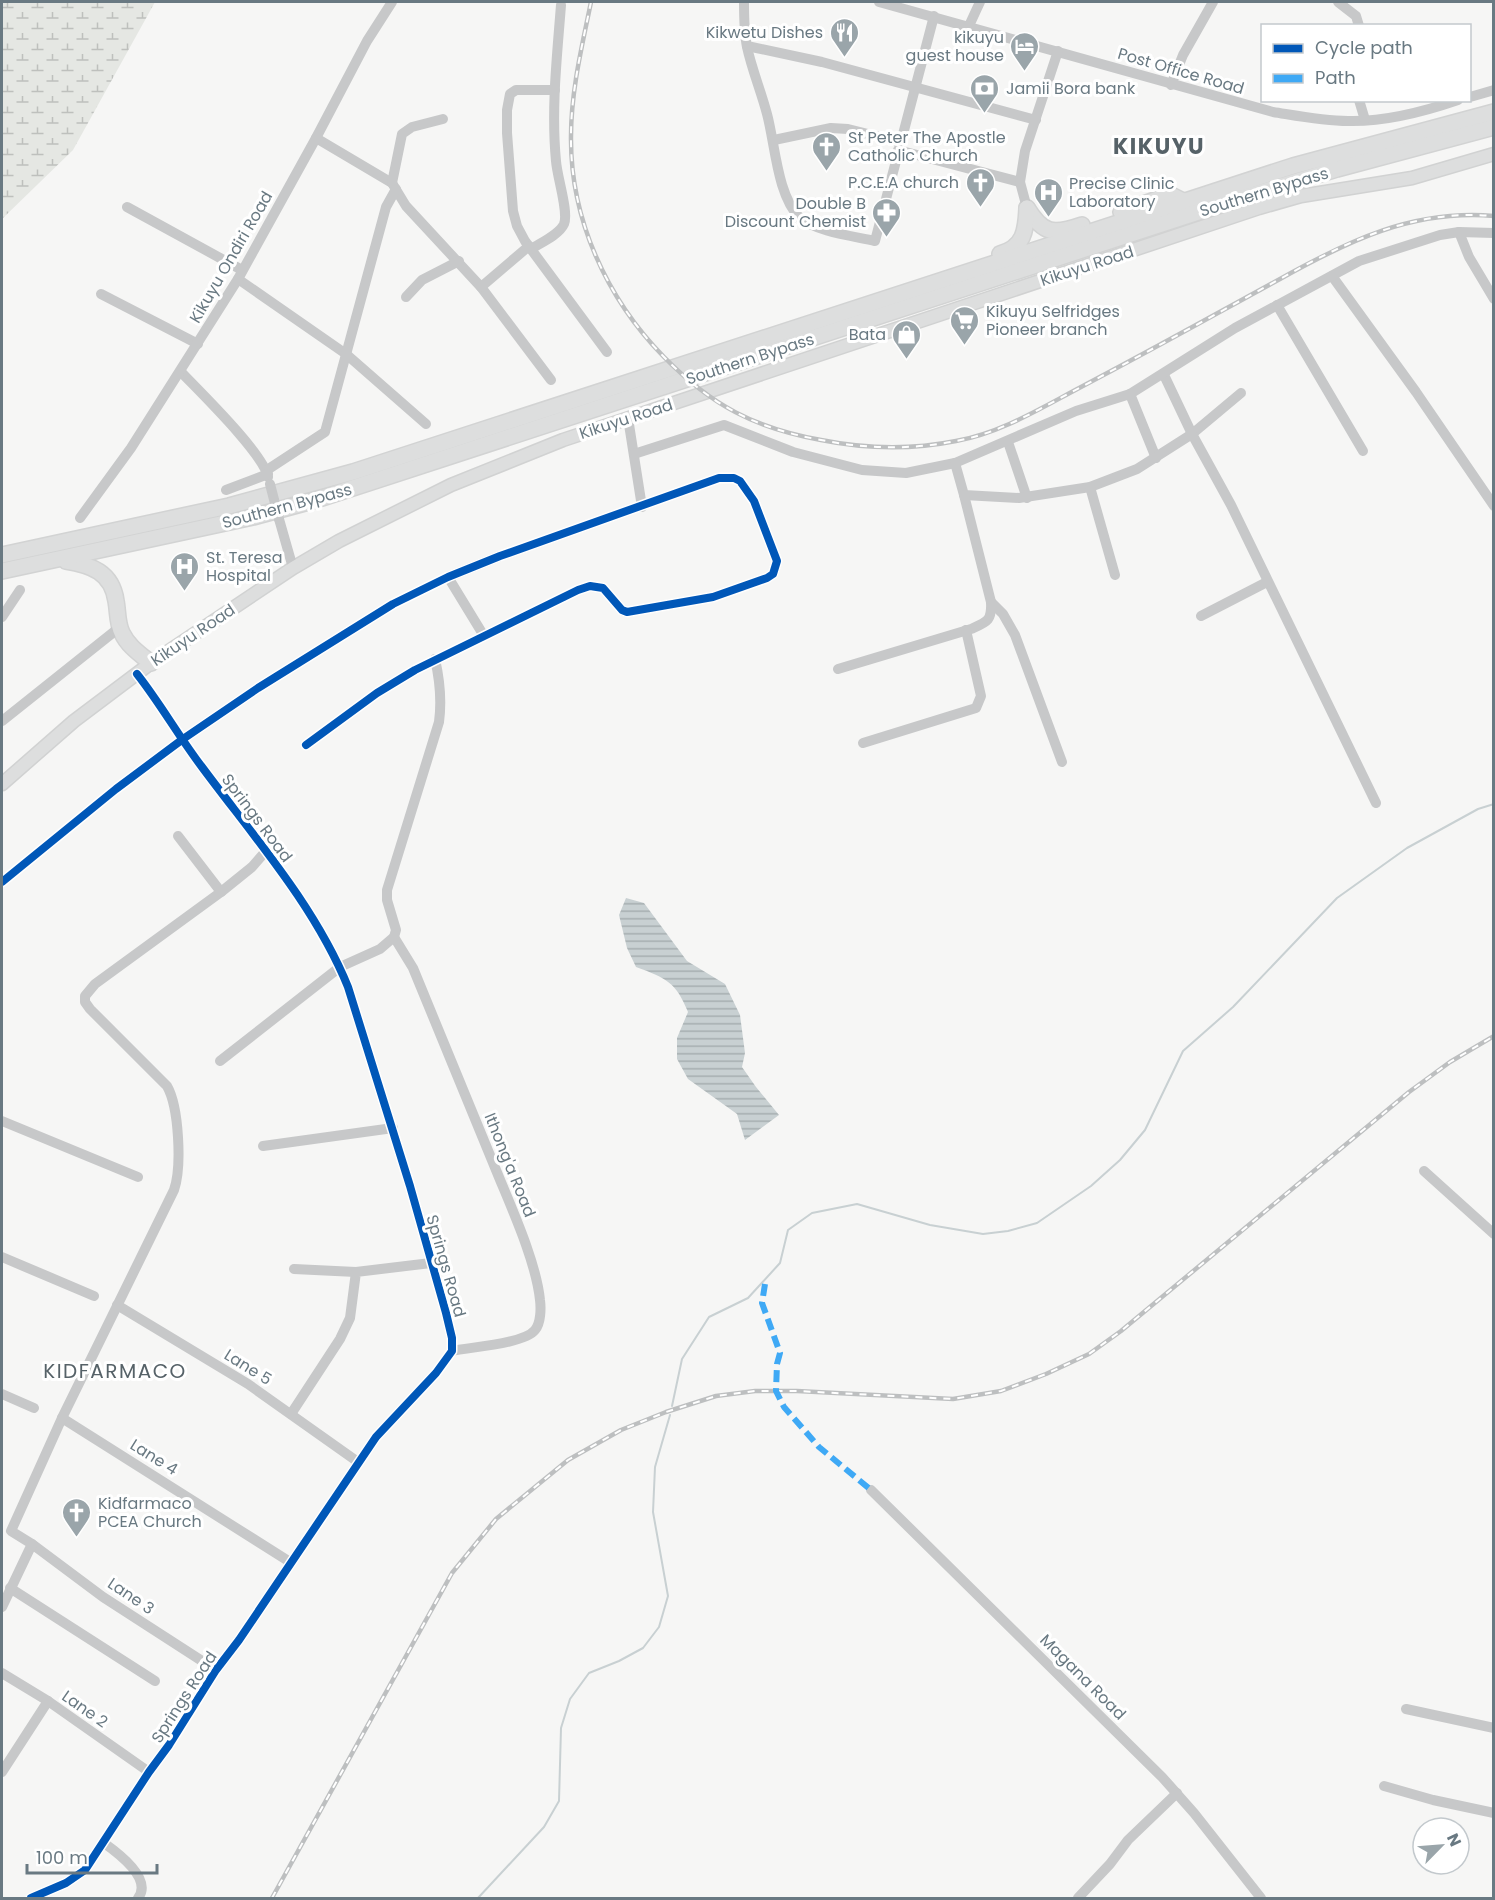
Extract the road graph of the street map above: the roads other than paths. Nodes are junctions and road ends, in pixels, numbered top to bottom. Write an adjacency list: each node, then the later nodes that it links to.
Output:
1 (392, 2): 25 (street, Kikuyu Ondiri Road)
2 (744, 2): 11 (street)
3 (879, 2): 8 (street, Post Office Road)
4 (980, 2): 10 (street)
5 (1214, 2): 13 (street)
6 (1338, 2): 9 (street)
7 (561, 5): 15 (street)
8 (934, 16): 10 (street, Post Office Road); 14 (street)
9 (1358, 24)
10 (968, 28): 12 (street, Post Office Road)
11 (747, 46): 14 (street); 26 (street)
12 (1058, 51): 13 (street, Post Office Road); 22 (street)
13 (1171, 85): 23 (street, Post Office Road)
14 (915, 88): 22 (street); 27 (street)
15 (555, 90): 36 (street); 36 (street)
16 (1494, 90): 17 (street)
17 (1471, 97)
18 (1360, 102): 23 (street)
19 (1450, 102): 23 (street, Post Office Road)
20 (1494, 112): 31 (highway, Southern Bypass)
21 (443, 119): 30 (street)
22 (1036, 120): 29 (street)
23 (1365, 120)
24 (1494, 127): 71 (highway, Southern Bypass)
25 (316, 138): 30 (street); 38 (street, Kikuyu Ondiri Road)
26 (774, 140): 27 (street); 27 (street)
27 (899, 146): 29 (street)
28 (1494, 154): 54 (main road, Kikuyu Road)
29 (1020, 182): 33 (street)
30 (394, 186): 37 (street); 48 (street)
31 (1185, 202): 33 (highway); 40 (highway, Southern Bypass)
32 (127, 207): 38 (street)
33 (1027, 207): 40 (highway)
34 (1459, 232): 35 (street); 39 (street); 44 (street)
35 (1494, 233)
36 (530, 248): 41 (street); 47 (street)
37 (459, 261): 41 (street); 43 (street)
38 (240, 274): 46 (street, Kikuyu Ondiri Road); 48 (street)
39 (1332, 276): 45 (street); 67 (street)
40 (924, 286): 70 (highway, Southern Bypass)
41 (481, 287): 51 (street)
42 (101, 294): 46 (street)
43 (406, 297)
44 (1494, 299)
45 (1277, 305): 50 (street); 58 (street)
46 (198, 344): 49 (street, Kikuyu Ondiri Road)
47 (607, 352)
48 (346, 354): 55 (street); 62 (street)
49 (181, 372): 62 (street); 69 (street, Kikuyu Ondiri Road)
50 (1164, 375): 53 (street); 56 (street)
51 (551, 380)
52 (1240, 393): 56 (street)
53 (1130, 394): 57 (street); 60 (street)
54 (628, 418): 59 (street); 72 (main road, Kikuyu Road)
55 (426, 424)
56 (1192, 434): 60 (street); 76 (street)
57 (1008, 442): 61 (street); 66 (street)
58 (1363, 451)
59 (634, 454): 61 (street); 68 (street)
60 (1156, 458): 63 (street)
61 (955, 463): 65 (street)
62 (268, 476): 64 (street); 72 (street, bridge)
63 (1090, 487): 66 (street); 74 (street)
64 (226, 490)
65 (964, 495): 66 (street); 78 (street)
66 (1027, 498)
67 (1494, 506)
68 (642, 507): 75 (street); 83 (street)
69 (80, 518)
70 (2, 555)
71 (57, 560): 73 (highway, Southern Bypass); 81 (highway)
72 (292, 568): 85 (main road, Kikuyu Road)
73 (2, 571)
74 (1115, 575)
75 (448, 577): 83 (street); 89 (street)
76 (1267, 582): 79 (street); 94 (street)
77 (20, 590): 80 (street)
78 (991, 602): 82 (street); 92 (street)
79 (1200, 616)
80 (2, 617)
81 (120, 627): 85 (highway); 88 (street)
82 (966, 630): 86 (street); 90 (street)
83 (484, 636): 84 (street)
84 (435, 659): 91 (street); 99 (street)
85 (151, 663): 87 (main road, Kikuyu Road)
86 (838, 669)
87 (137, 674): 89 (street, Springs Road); 93 (main road, Kikuyu Road)
88 (2, 721)
89 (183, 739): 96 (street, Springs Road); 97 (street)
90 (863, 743)
91 (306, 745)
92 (1062, 762)
93 (2, 784)
94 (1376, 803)
95 (178, 836): 98 (street)
96 (265, 852): 98 (street); 100 (street, Springs Road)
97 (2, 882)
98 (220, 892): 113 (street)
99 (394, 937): 100 (street); 114 (street, Ithong'a Road)
100 (340, 967): 101 (street); 103 (street, Springs Road)
101 (220, 1060)
102 (2, 1121): 106 (street)
103 (393, 1128): 104 (street); 109 (street, Springs Road)
104 (263, 1146)
105 (1424, 1171): 107 (street)
106 (138, 1177)
107 (1494, 1234)
108 (2, 1257): 112 (street)
109 (431, 1263): 111 (street); 114 (street, Springs Road)
110 (294, 1269): 111 (street)
111 (356, 1272): 117 (street)
112 (94, 1296)
113 (117, 1305): 117 (street, Lane 5); 118 (street)
114 (452, 1351): 119 (street, Springs Road)
115 (2, 1394): 116 (street)
116 (34, 1408)
117 (291, 1414): 119 (street, Lane 5)
118 (62, 1418): 121 (street); 123 (street, Lane 4)
119 (358, 1462): 123 (street, Springs Road)
120 (871, 1490): 135 (street, Magana Road)
121 (6, 1529): 122 (street, Lane 3)
122 (32, 1544): 124 (street); 126 (street, Lane 3)
123 (290, 1562): 126 (street, Springs Road)
124 (10, 1588): 125 (street); 128 (street)
125 (2, 1607)
126 (216, 1670): 133 (street, Springs Road)
127 (2, 1673): 129 (street, Lane 2)
128 (155, 1681)
129 (48, 1701): 132 (street); 133 (street, Lane 2)
130 (1406, 1709): 131 (street)
131 (1494, 1728)
132 (2, 1772)
133 (149, 1772): 137 (street, Springs Road)
134 (1384, 1786): 136 (street)
135 (1177, 1794): 140 (street); 141 (street, Magana Road)
136 (1494, 1813)
137 (104, 1843): 138 (street, Springs Road); 139 (street)
138 (31, 1899)
139 (138, 1899)
140 (1078, 1899)
141 (1261, 1899)

